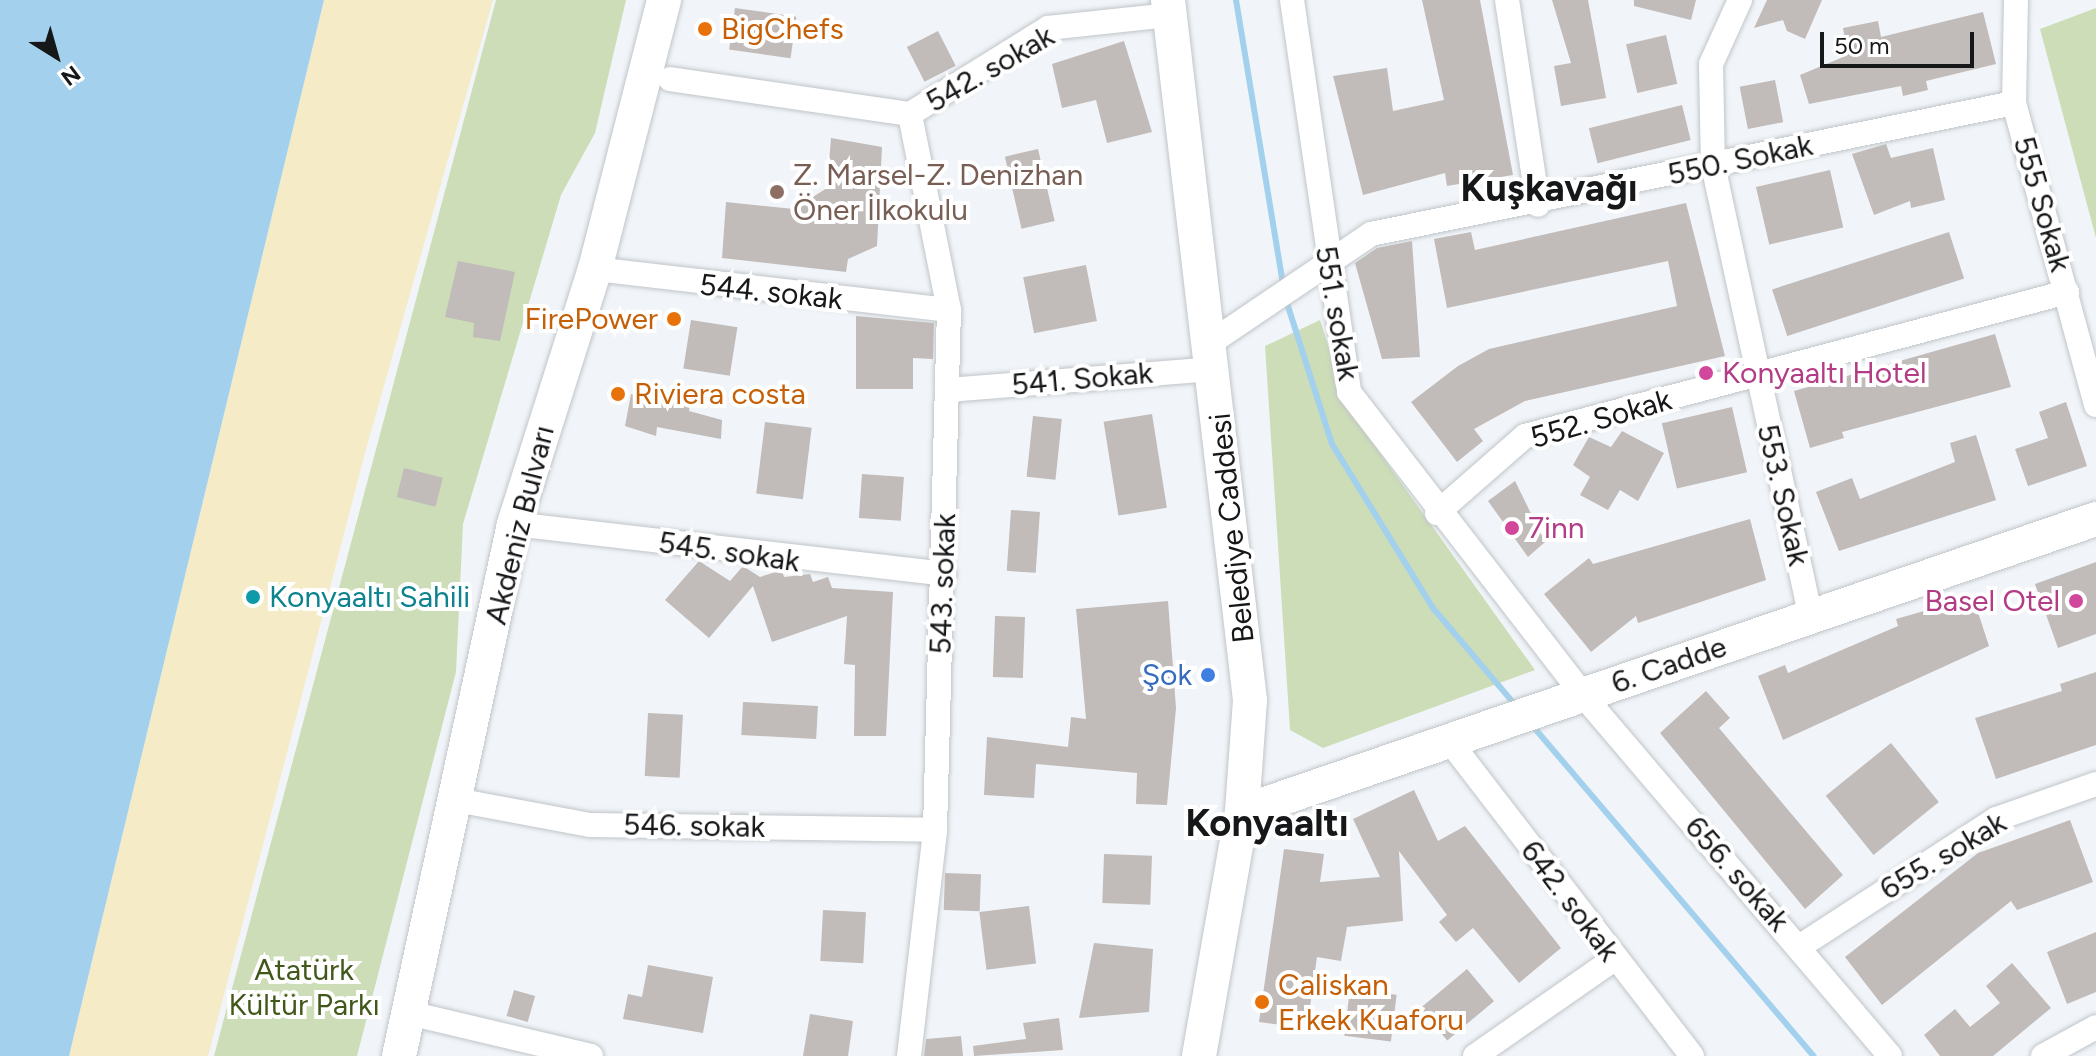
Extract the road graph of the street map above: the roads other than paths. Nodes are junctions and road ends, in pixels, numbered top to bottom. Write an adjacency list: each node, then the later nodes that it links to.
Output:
1 (664, 0): 13 (main road, Akdeniz Bulvarı)
2 (1292, 0): 12 (street, 551. sokak)
3 (1507, 0): 11 (street)
4 (1740, 0): 10 (street, 553. Sokak)
5 (2016, 0): 8 (street, 555 Sokak)
6 (1169, 8): 9 (street, 542. sokak); 16 (main road, Belediye Caddesi)
7 (670, 79): 9 (street, 542. sokak)
8 (2014, 103): 10 (street, 550. Sokak); 14 (street, 555 Sokak)
9 (910, 114): 15 (street, 543. sokak)
10 (1713, 165): 11 (street, 550. Sokak); 17 (street, 553. Sokak)
11 (1538, 205): 12 (street, 550. Sokak)
12 (1326, 263): 16 (street, 550. Sokak); 20 (street, 551. sokak)
13 (595, 269): 15 (street, 544. sokak); 22 (main road, Akdeniz Bulvarı)
14 (2067, 292): 17 (street, 552. Sokak); 19 (street, 555 Sokak)
15 (949, 310): 18 (street, 543. sokak)
16 (1223, 344): 18 (street, 541. Sokak); 29 (main road, Belediye Caddesi)
17 (1757, 377): 20 (street, 552. Sokak); 24 (street, 553. Sokak)
18 (947, 390): 23 (street, 543. sokak)
19 (2096, 405)
20 (1437, 513): 25 (street, 551. sokak)
21 (2096, 519): 24 (main road, 6. Cadde)
22 (514, 524): 23 (street, 545. sokak); 28 (main road, Akdeniz Bulvarı)
23 (944, 574): 30 (street, 543. sokak)
24 (1811, 617): 25 (main road, 6. Cadde)
25 (1582, 694): 26 (main road, 6. Cadde); 31 (street, 656. sokak)
26 (1451, 743): 29 (main road, 6. Cadde); 32 (street, 642. sokak)
27 (2096, 784): 31 (street, 655. sokak)
28 (456, 800): 30 (street, 546. sokak); 33 (main road, Akdeniz Bulvarı)
29 (1242, 812): 39 (main road, Belediye Caddesi)
30 (935, 830): 38 (street, 543. sokak)
31 (1799, 947): 42 (street, 656. sokak)
32 (1614, 959): 35 (street, 642. sokak); 41 (street)
33 (409, 1013): 36 (main road, Akdeniz Bulvarı); 37 (street)
34 (2096, 1027): 43 (street)
35 (1690, 1055)
36 (399, 1056)
37 (591, 1056)
38 (909, 1056)
39 (1198, 1056): 40 (street)
40 (1206, 1056)
41 (1475, 1056)
42 (1890, 1056)
43 (2043, 1056)

